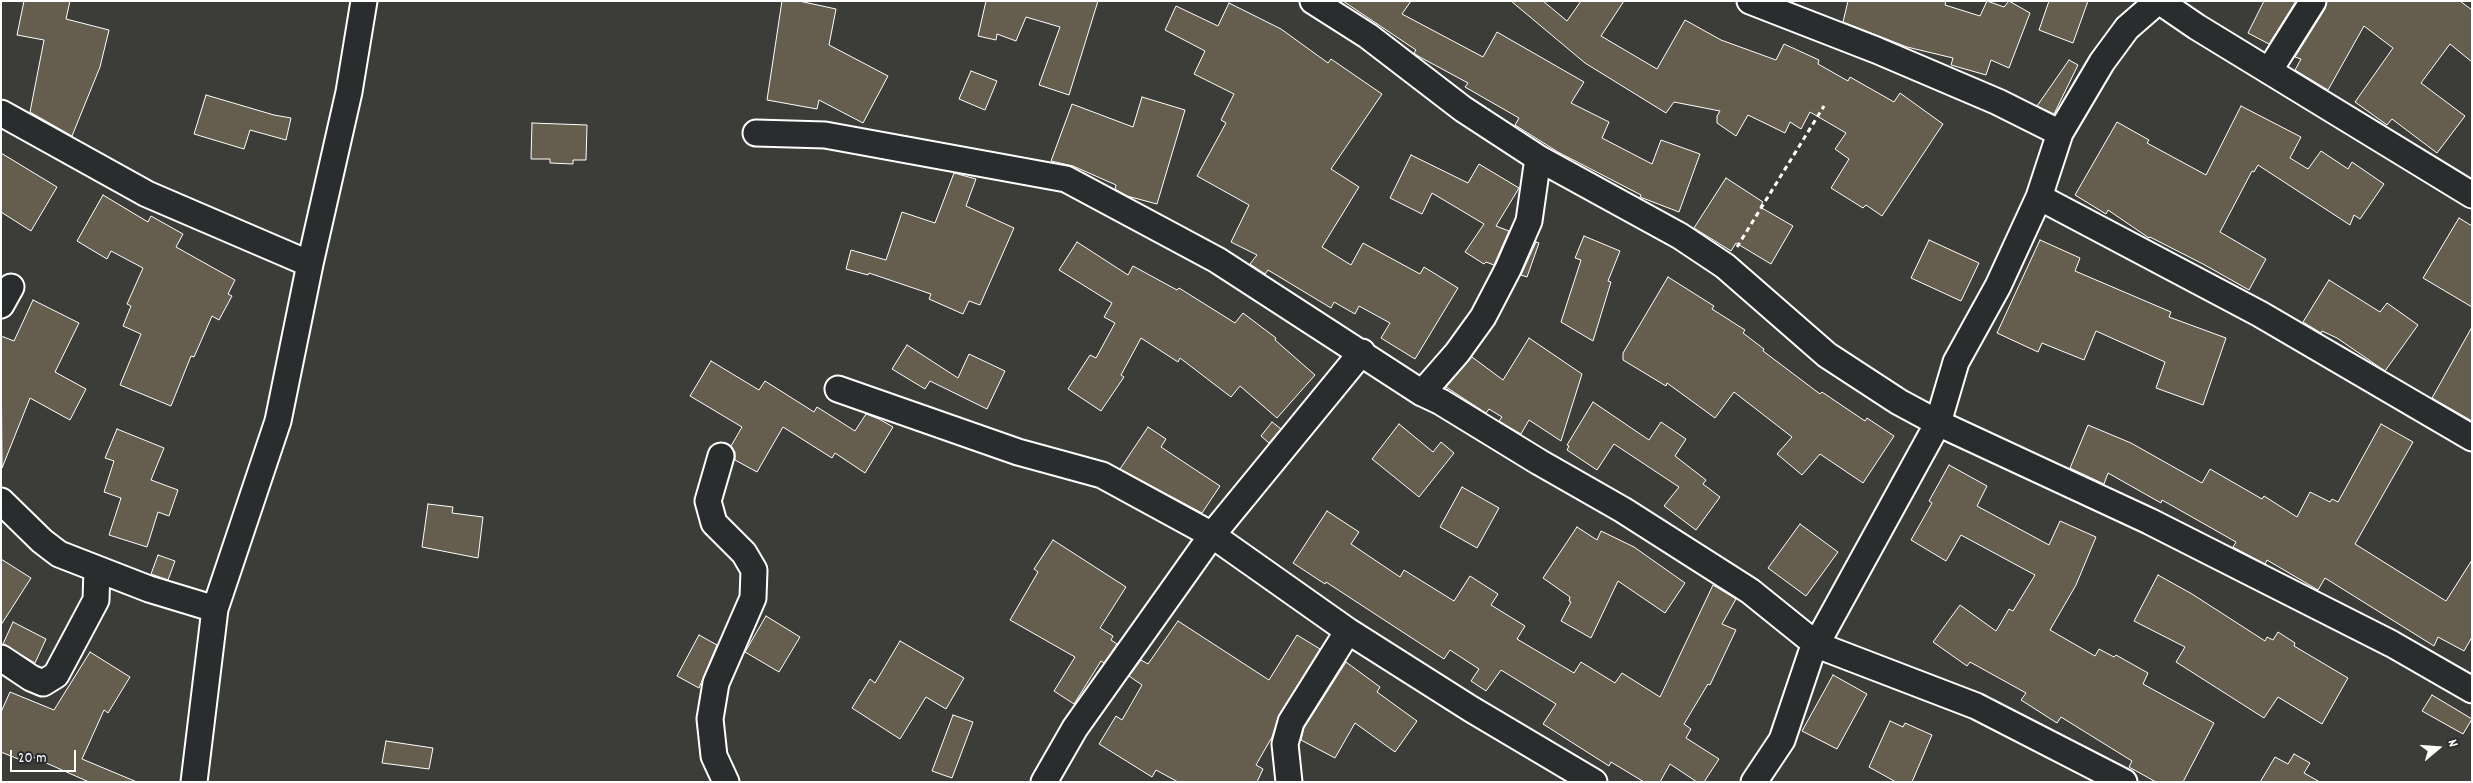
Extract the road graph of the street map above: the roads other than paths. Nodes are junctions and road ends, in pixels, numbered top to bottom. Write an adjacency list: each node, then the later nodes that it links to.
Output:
1 (364, 1): 13 (street)
2 (1313, 1): 10 (street)
3 (1750, 1): 9 (street)
4 (2159, 1): 6 (street); 9 (street)
5 (2313, 1): 6 (street)
6 (2269, 71): 11 (street)
7 (1, 113): 13 (street)
8 (756, 133): 14 (street)
9 (2060, 133): 12 (street)
10 (1538, 158): 16 (street); 17 (street)
11 (2472, 194)
12 (2040, 198): 17 (street); 18 (street)
13 (310, 264): 23 (street)
14 (1362, 352): 16 (street); 21 (street)
15 (838, 388): 21 (street)
16 (1422, 393): 25 (street)
17 (1938, 423): 25 (street); 27 (street)
18 (2472, 438)
19 (721, 456): 29 (street)
20 (1, 501): 22 (street)
21 (1212, 535): 24 (street); 30 (street)
22 (97, 569): 23 (street); 26 (street)
23 (216, 609): 28 (street)
24 (1348, 631): 31 (street); 32 (street)
25 (1818, 645): 33 (street); 34 (street)
26 (1, 658)
27 (2472, 690)
28 (194, 782)
29 (726, 782)
30 (1044, 782)
31 (1289, 782)
32 (1594, 782)
33 (1754, 782)
34 (2124, 782)

